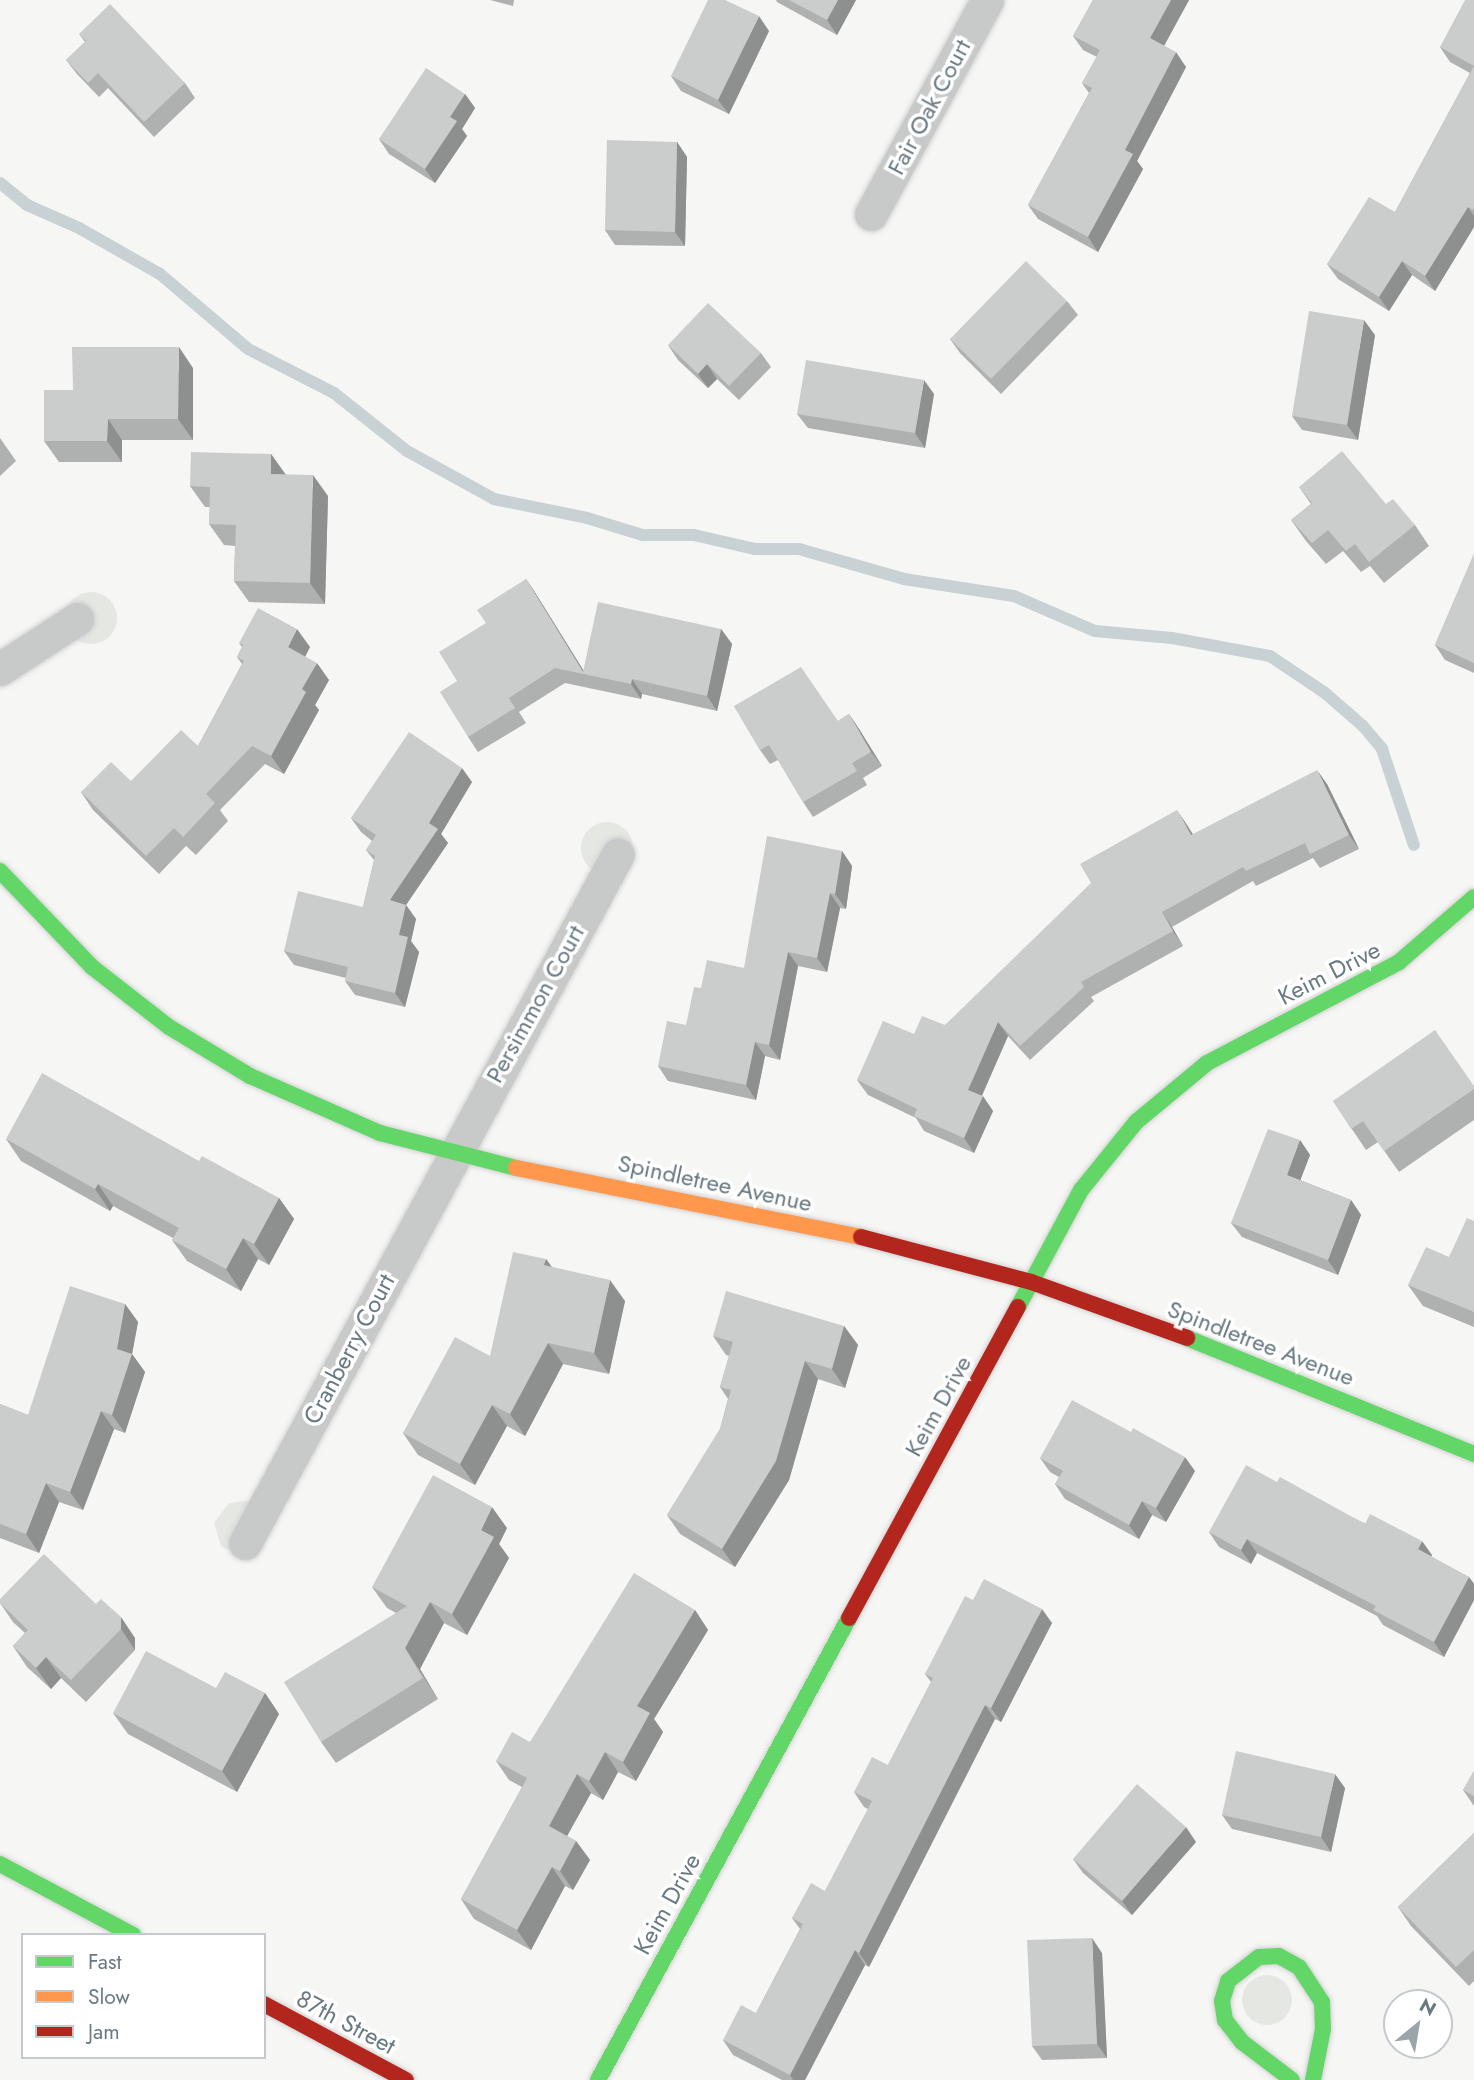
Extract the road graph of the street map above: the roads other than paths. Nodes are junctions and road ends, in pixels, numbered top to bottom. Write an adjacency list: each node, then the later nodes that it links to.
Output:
1 (987, 0): 2 (street, Fair Oak Court)
2 (871, 214)
3 (77, 619): 4 (street)
4 (0, 669)
5 (618, 854): 8 (street, Persimmon Court)
6 (0, 871): 8 (street, Spindletree Avenue)
7 (1474, 897): 9 (street, Keim Drive)
8 (453, 1155): 9 (street, Spindletree Avenue); 11 (street, Cranberry Court)
9 (1031, 1282): 10 (street, Spindletree Avenue); 16 (street, Keim Drive)
10 (1474, 1454)
11 (245, 1543)
12 (0, 1864): 13 (street)
13 (129, 1933)
14 (266, 2005): 15 (street, 87th Street)
15 (406, 2080)
16 (598, 2080)
17 (1292, 2080): 18 (street)
18 (1313, 2080)

